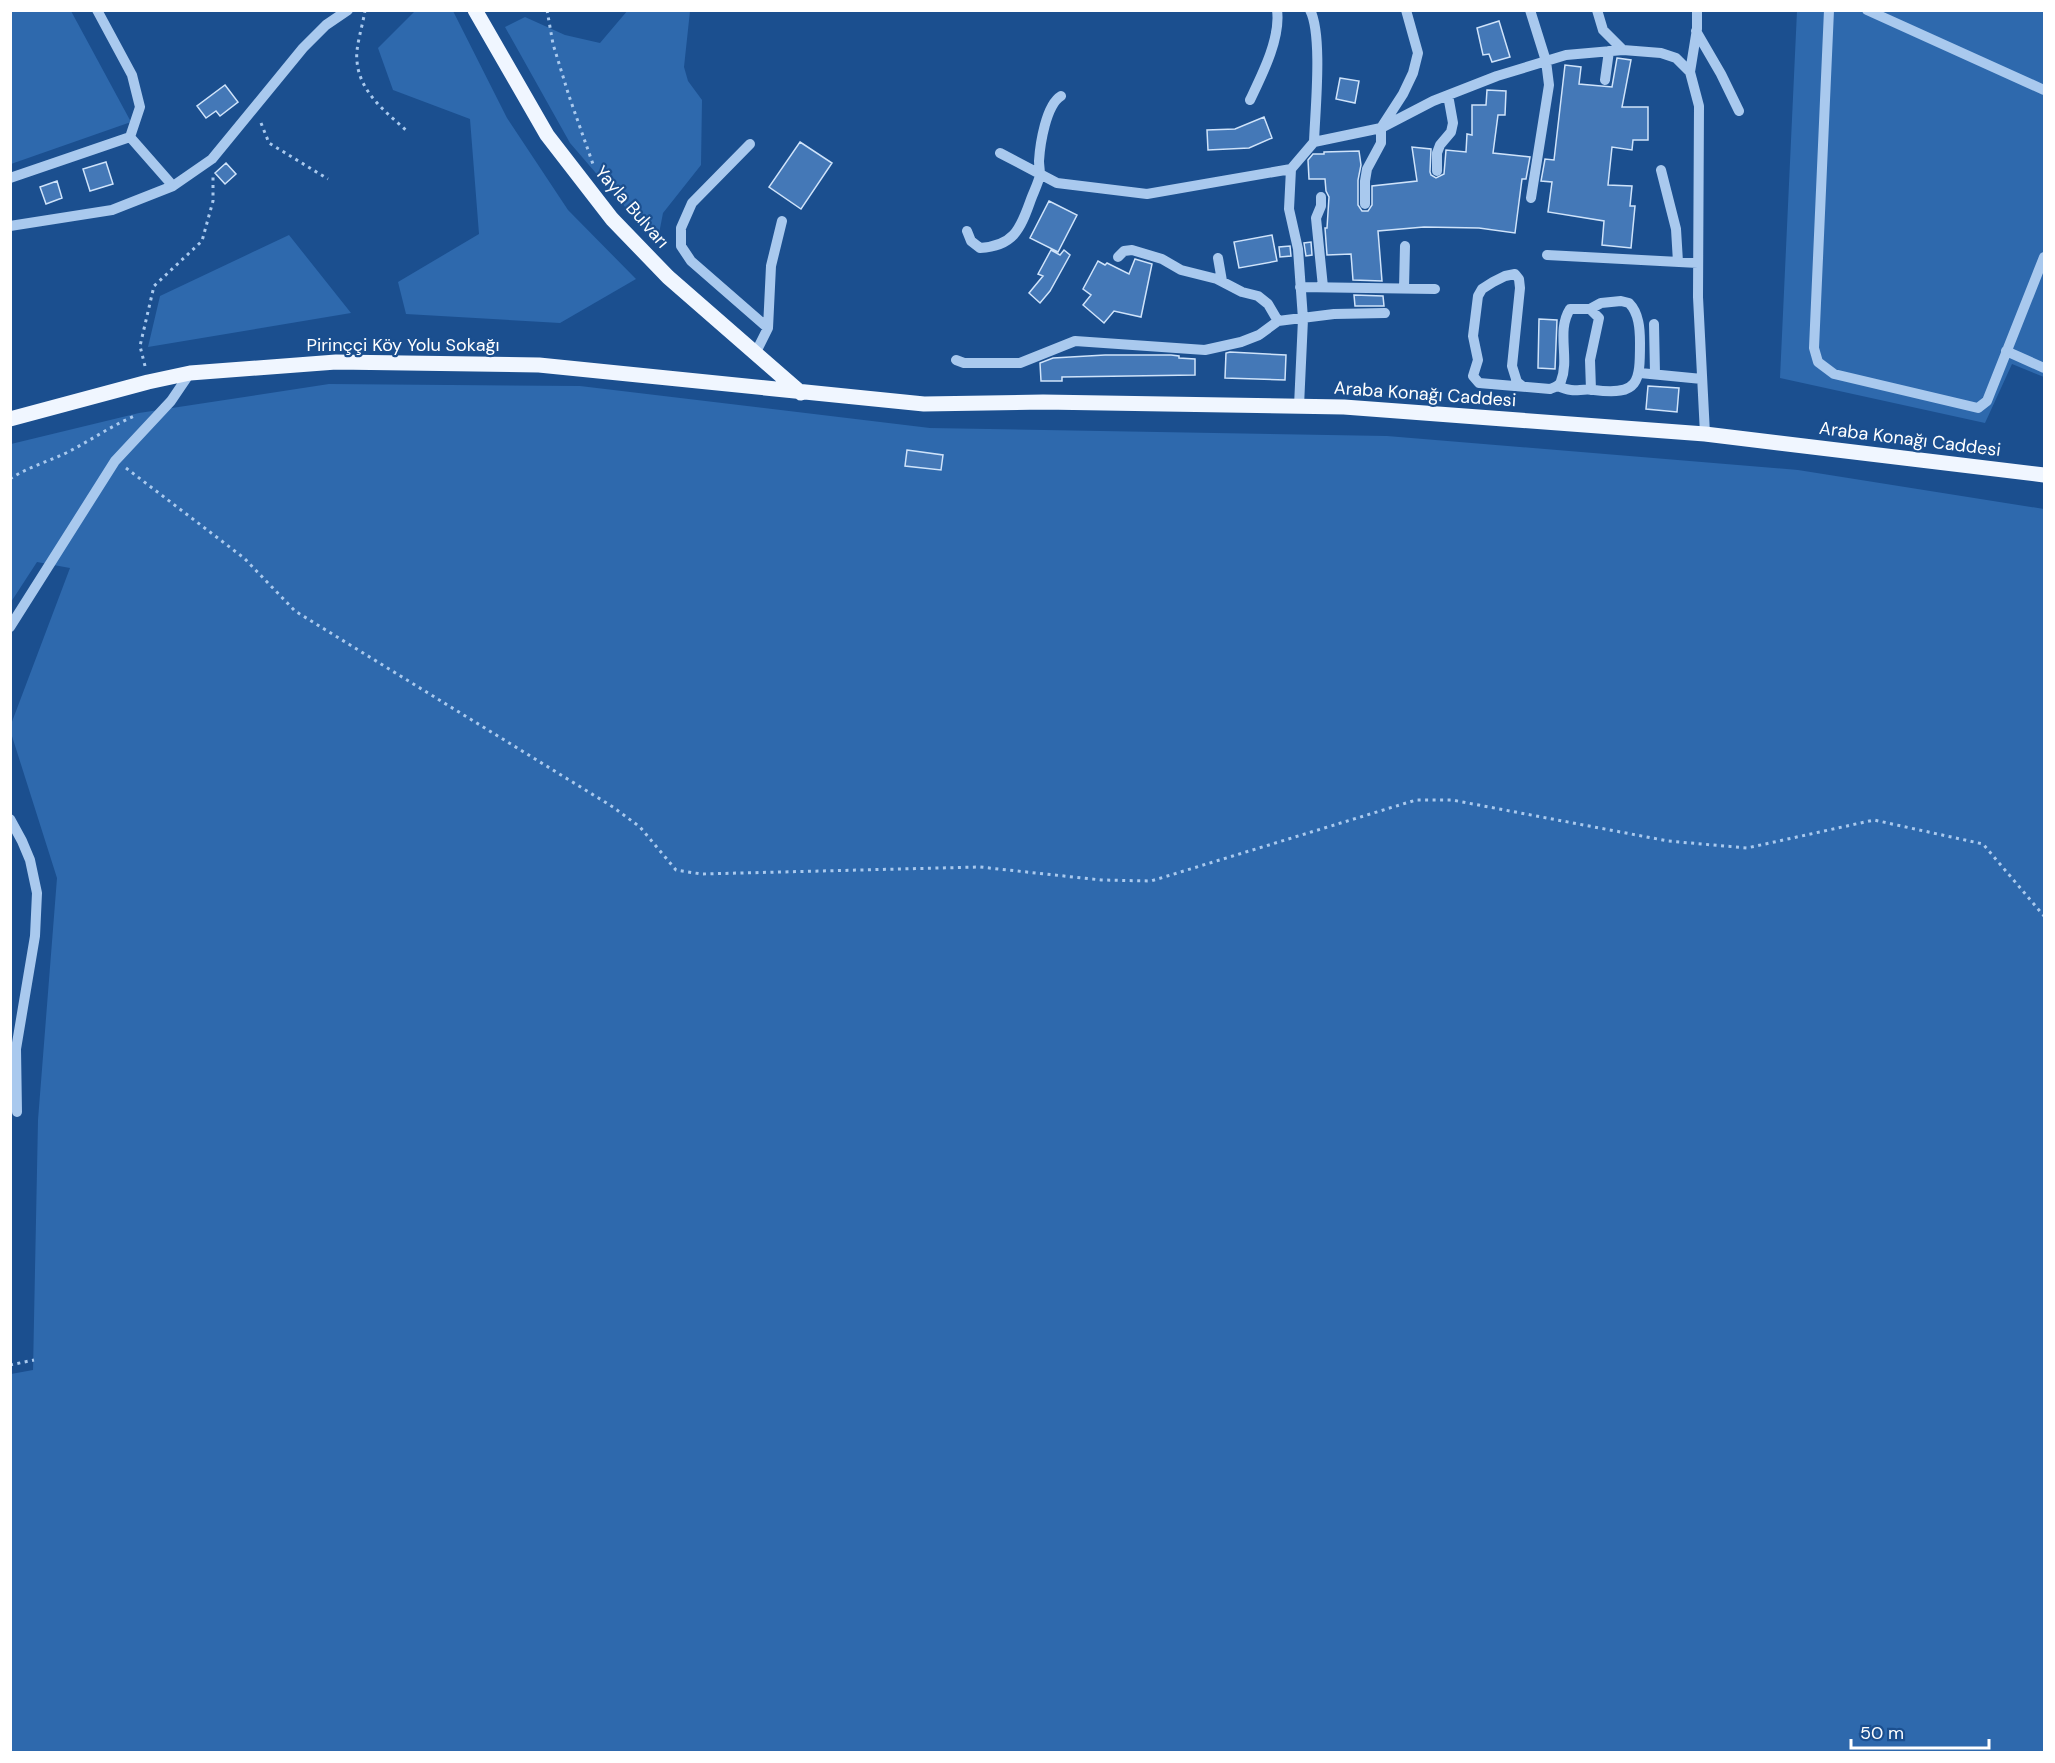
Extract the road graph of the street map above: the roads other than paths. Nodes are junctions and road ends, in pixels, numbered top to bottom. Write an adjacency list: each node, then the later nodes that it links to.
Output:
1 (97, 10): 25 (street)
2 (348, 10): 34 (street)
3 (475, 10): 60 (main road, Yayla Bulvarı)
4 (1277, 10): 22 (street)
5 (1310, 10): 26 (street)
6 (1406, 10): 24 (street)
7 (1530, 10): 16 (street)
8 (1597, 10): 14 (street)
9 (1697, 10): 13 (street)
10 (1829, 10): 59 (street)
11 (1867, 10): 12 (street)
12 (1888, 15): 19 (street)
13 (1696, 32): 17 (street); 23 (street)
14 (1623, 50): 15 (street); 17 (street)
15 (1609, 51): 16 (street); 18 (street)
16 (1546, 61): 20 (street); 36 (street)
17 (1690, 72): 47 (street)
18 (1605, 80)
19 (2044, 90)
20 (1448, 95): 24 (street); 31 (street)
21 (1060, 96): 33 (street)
22 (1250, 100)
23 (1739, 111)
24 (1381, 128): 26 (street); 37 (street)
25 (130, 137): 32 (street); 34 (street)
26 (1314, 142): 29 (street)
27 (750, 144): 58 (street)
28 (1000, 153): 33 (street)
29 (1291, 169): 33 (street); 49 (street)
30 (1661, 170): 46 (street)
31 (1437, 171)
32 (12, 176)
33 (1040, 176): 40 (street)
34 (173, 186): 39 (street)
35 (1321, 198): 50 (street)
36 (1531, 198)
37 (1365, 204)
38 (782, 221): 58 (street)
39 (10, 226)
40 (967, 231)
41 (1405, 246): 51 (street)
42 (1547, 255): 46 (street)
43 (1118, 257): 48 (street)
44 (2044, 257): 59 (street)
45 (1218, 258): 48 (street)
46 (1678, 262): 47 (street)
47 (1698, 263): 66 (street)
48 (1222, 281): 56 (street)
49 (1300, 287): 50 (street); 55 (street)
50 (1323, 287): 51 (street)
51 (1404, 288): 52 (street)
52 (1435, 289)
53 (1590, 309): 64 (street); 68 (street); 69 (street)
54 (1385, 313): 55 (street)
55 (1303, 319): 56 (street); 71 (street)
56 (1278, 321): 61 (street)
57 (1654, 324): 65 (street)
58 (768, 328): 60 (street)
59 (2006, 351): 62 (street)
60 (756, 352): 70 (main road, Yayla Bulvarı)
61 (956, 360)
62 (2044, 368)
63 (190, 373): 70 (main road, Pirinççi Köy Yolu Sokağı); 72 (main road, Pirinççi Köy Yolu Sokağı); 75 (street)
64 (1640, 373): 65 (street); 69 (street)
65 (1655, 374): 66 (street)
66 (1702, 379): 73 (street)
67 (1522, 386): 67 (street); 68 (street)
68 (1558, 386): 69 (street)
69 (1591, 390)
70 (801, 393): 71 (main road, Araba Konağı Caddesi)
71 (1299, 406): 73 (main road, Araba Konağı Caddesi)
72 (10, 419)
73 (1705, 434): 74 (main road, Araba Konağı Caddesi)
74 (2044, 475)
75 (10, 627)
76 (10, 819): 77 (street)
77 (17, 1112)

